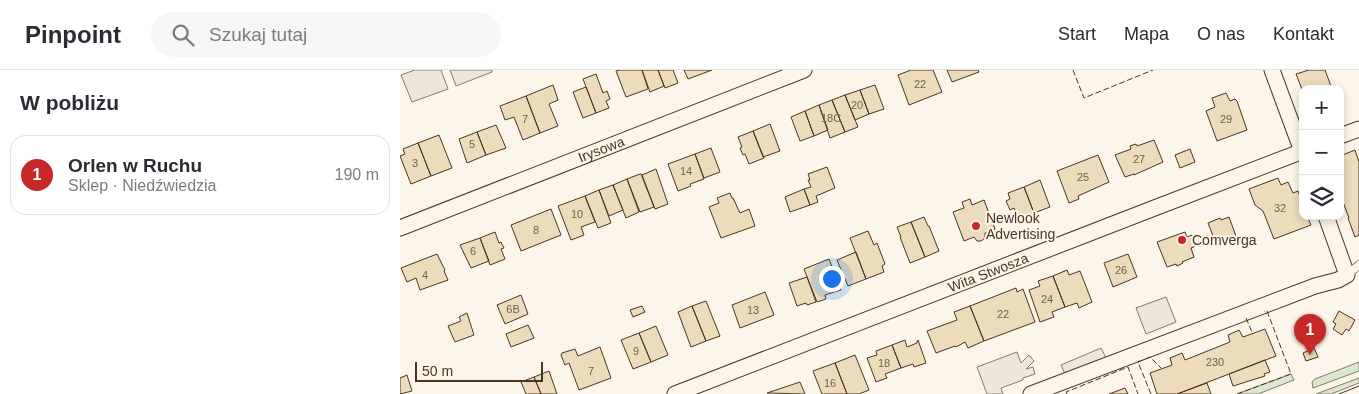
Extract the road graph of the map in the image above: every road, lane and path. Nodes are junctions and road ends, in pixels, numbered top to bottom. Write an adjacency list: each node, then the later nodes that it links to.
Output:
1 (804, 70): 8 (street, Irysowa)
2 (1272, 70): 5 (street)
3 (1359, 129): 4 (street)
4 (1344, 135)
5 (1299, 144)
6 (1299, 153): 11 (street, Wita Stwosza)
7 (1327, 220): 10 (street)
8 (400, 228)
9 (1359, 265): 10 (lane)
10 (1347, 275): 12 (street)
11 (674, 394)
12 (1030, 394)

